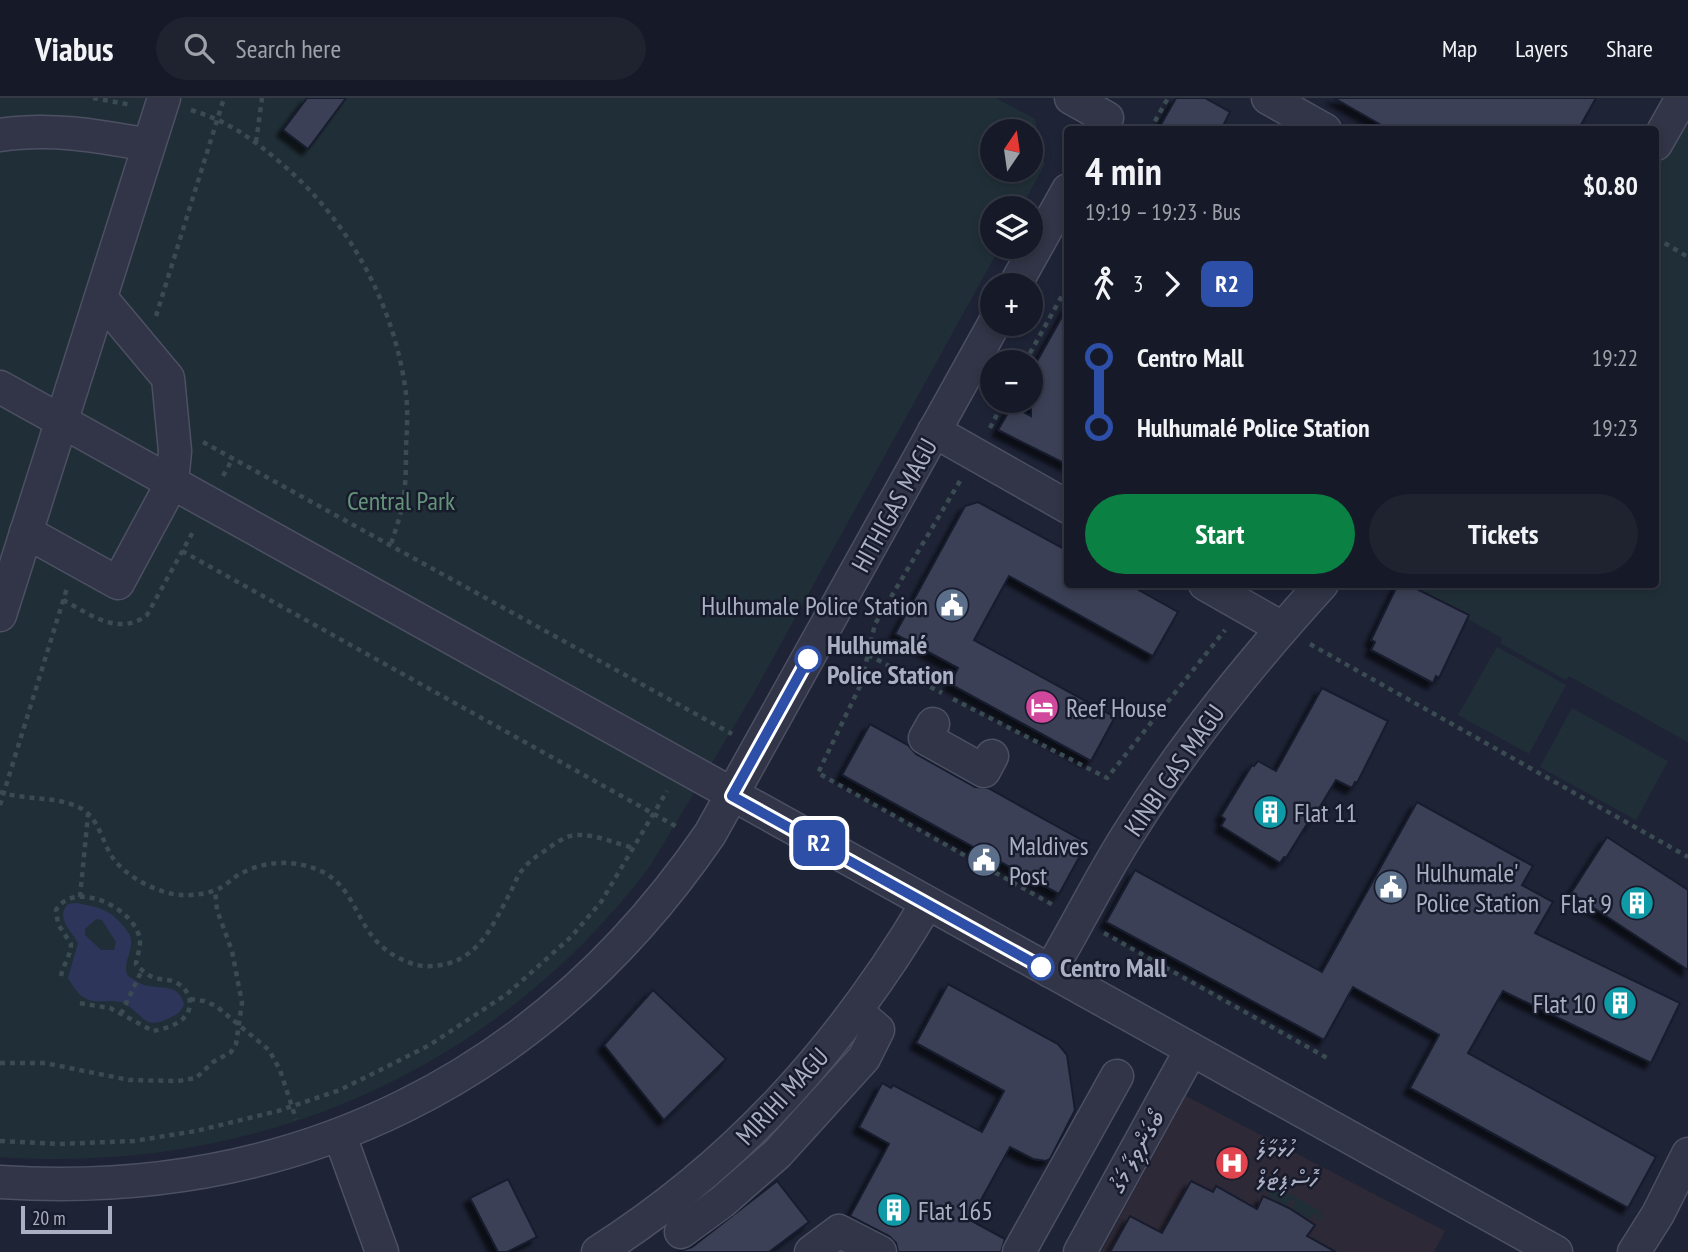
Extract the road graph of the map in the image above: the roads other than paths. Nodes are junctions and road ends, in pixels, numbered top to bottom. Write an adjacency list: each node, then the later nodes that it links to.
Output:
1 (1070, 98): 5 (street)
2 (1268, 98): 6 (street)
3 (1682, 98): 8 (street)
4 (164, 100): 9 (street)
5 (1109, 115)
6 (1318, 126)
7 (0, 135): 9 (street)
8 (1659, 139)
9 (149, 145): 13 (street)
10 (1064, 206): 11 (street)
11 (1056, 239): 12 (street)
12 (1026, 273)
13 (101, 298): 16 (street); 18 (street)
14 (987, 336): 17 (street, HITHIGAS MAGU)
15 (0, 387): 16 (street)
16 (61, 422): 18 (street); 20 (street)
17 (934, 431): 19 (street); 27 (street, HITHIGAS MAGU)
18 (173, 483): 20 (street); 27 (street)
19 (1064, 505)
20 (26, 533): 23 (street)
21 (1212, 588): 24 (street)
22 (1318, 588): 24 (street, KINBI GAS MAGU)
23 (0, 615)
24 (1282, 628): 29 (street, KINBI GAS MAGU)
25 (933, 724): 26 (street)
26 (992, 756)
27 (732, 796): 28 (street); 33 (street, HITHIGAS MAGU)
28 (927, 903): 29 (street); 30 (street, MIRIHI MAGU)
29 (1050, 971): 31 (street)
30 (857, 1012): 36 (street); 38 (street, MIRIHI MAGU)
31 (1191, 1050): 42 (street, ބޯގަންވިލާ މަގު); 43 (street)
32 (1117, 1076): 41 (street)
33 (340, 1136): 35 (street, HITHIGAS MAGU); 37 (street)
34 (1688, 1154): 44 (street)
35 (0, 1182)
36 (681, 1232)
37 (382, 1252)
38 (598, 1252)
39 (811, 1252): 40 (street)
40 (880, 1252)
41 (1019, 1252)
42 (1080, 1252)
43 (1556, 1252)
44 (1634, 1252)

